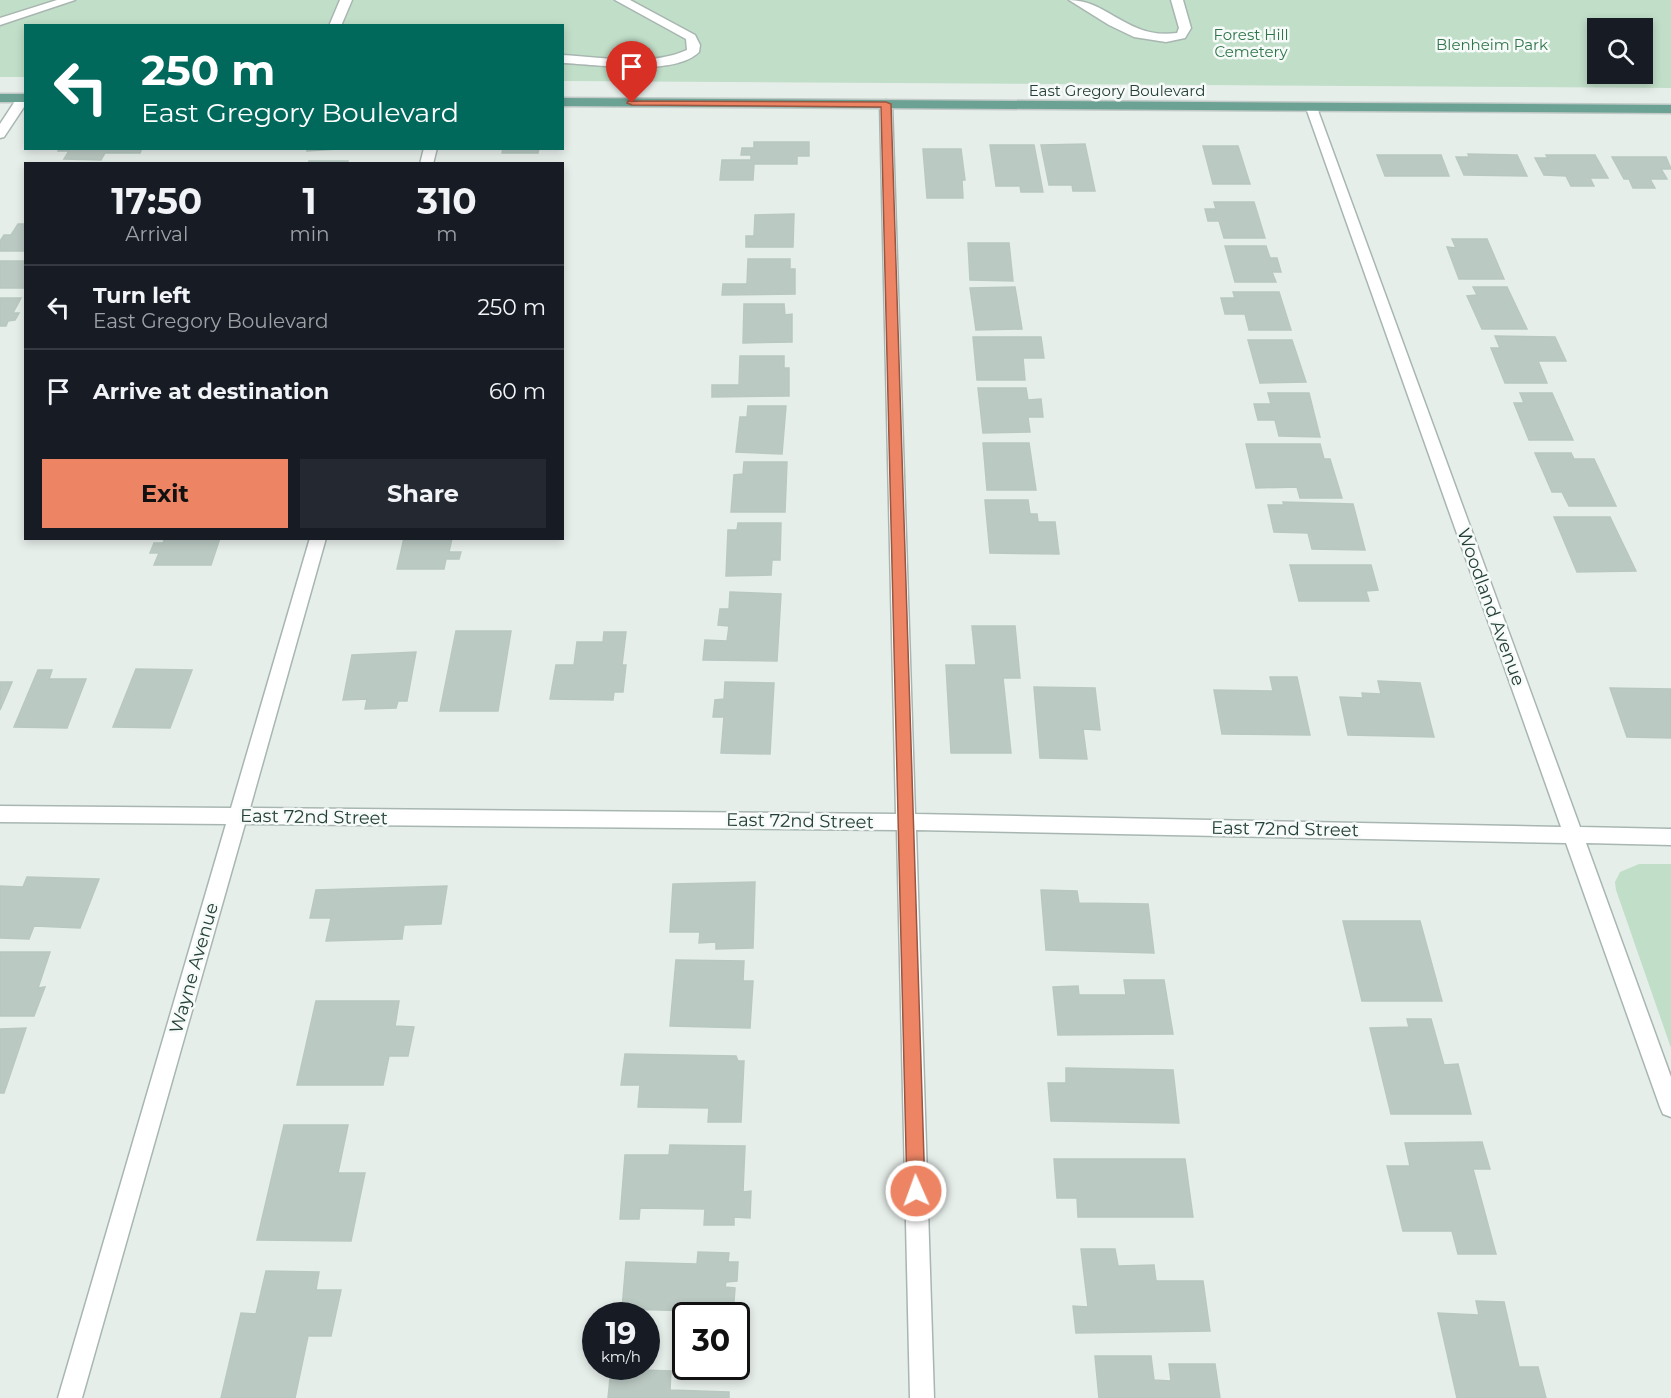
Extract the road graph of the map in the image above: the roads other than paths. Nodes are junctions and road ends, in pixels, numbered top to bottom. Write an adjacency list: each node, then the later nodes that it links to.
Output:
1 (69, 0): 6 (street)
2 (346, 0): 7 (street)
3 (621, 0): 8 (street)
4 (1075, 0): 5 (street)
5 (1177, 0)
6 (0, 22)
7 (336, 24)
8 (564, 59)
9 (0, 98): 10 (main road)
10 (24, 98): 15 (street)
11 (564, 102): 12 (main road, East Gregory Boulevard)
12 (886, 104): 13 (main road, East Gregory Boulevard); 19 (street)
13 (1312, 108): 14 (main road, East Gregory Boulevard); 20 (street, Woodland Avenue)
14 (1671, 109)
15 (0, 134)
16 (317, 540): 18 (street, Wayne Avenue)
17 (0, 814): 18 (street, East 72nd Street)
18 (238, 816): 19 (street, East 72nd Street); 23 (street, Wayne Avenue)
19 (905, 822): 20 (street, East 72nd Street); 24 (street)
20 (1573, 835): 21 (street, East 72nd Street); 22 (street, Woodland Avenue)
21 (1671, 837)
22 (1671, 1107)
23 (70, 1398)
24 (922, 1398)

